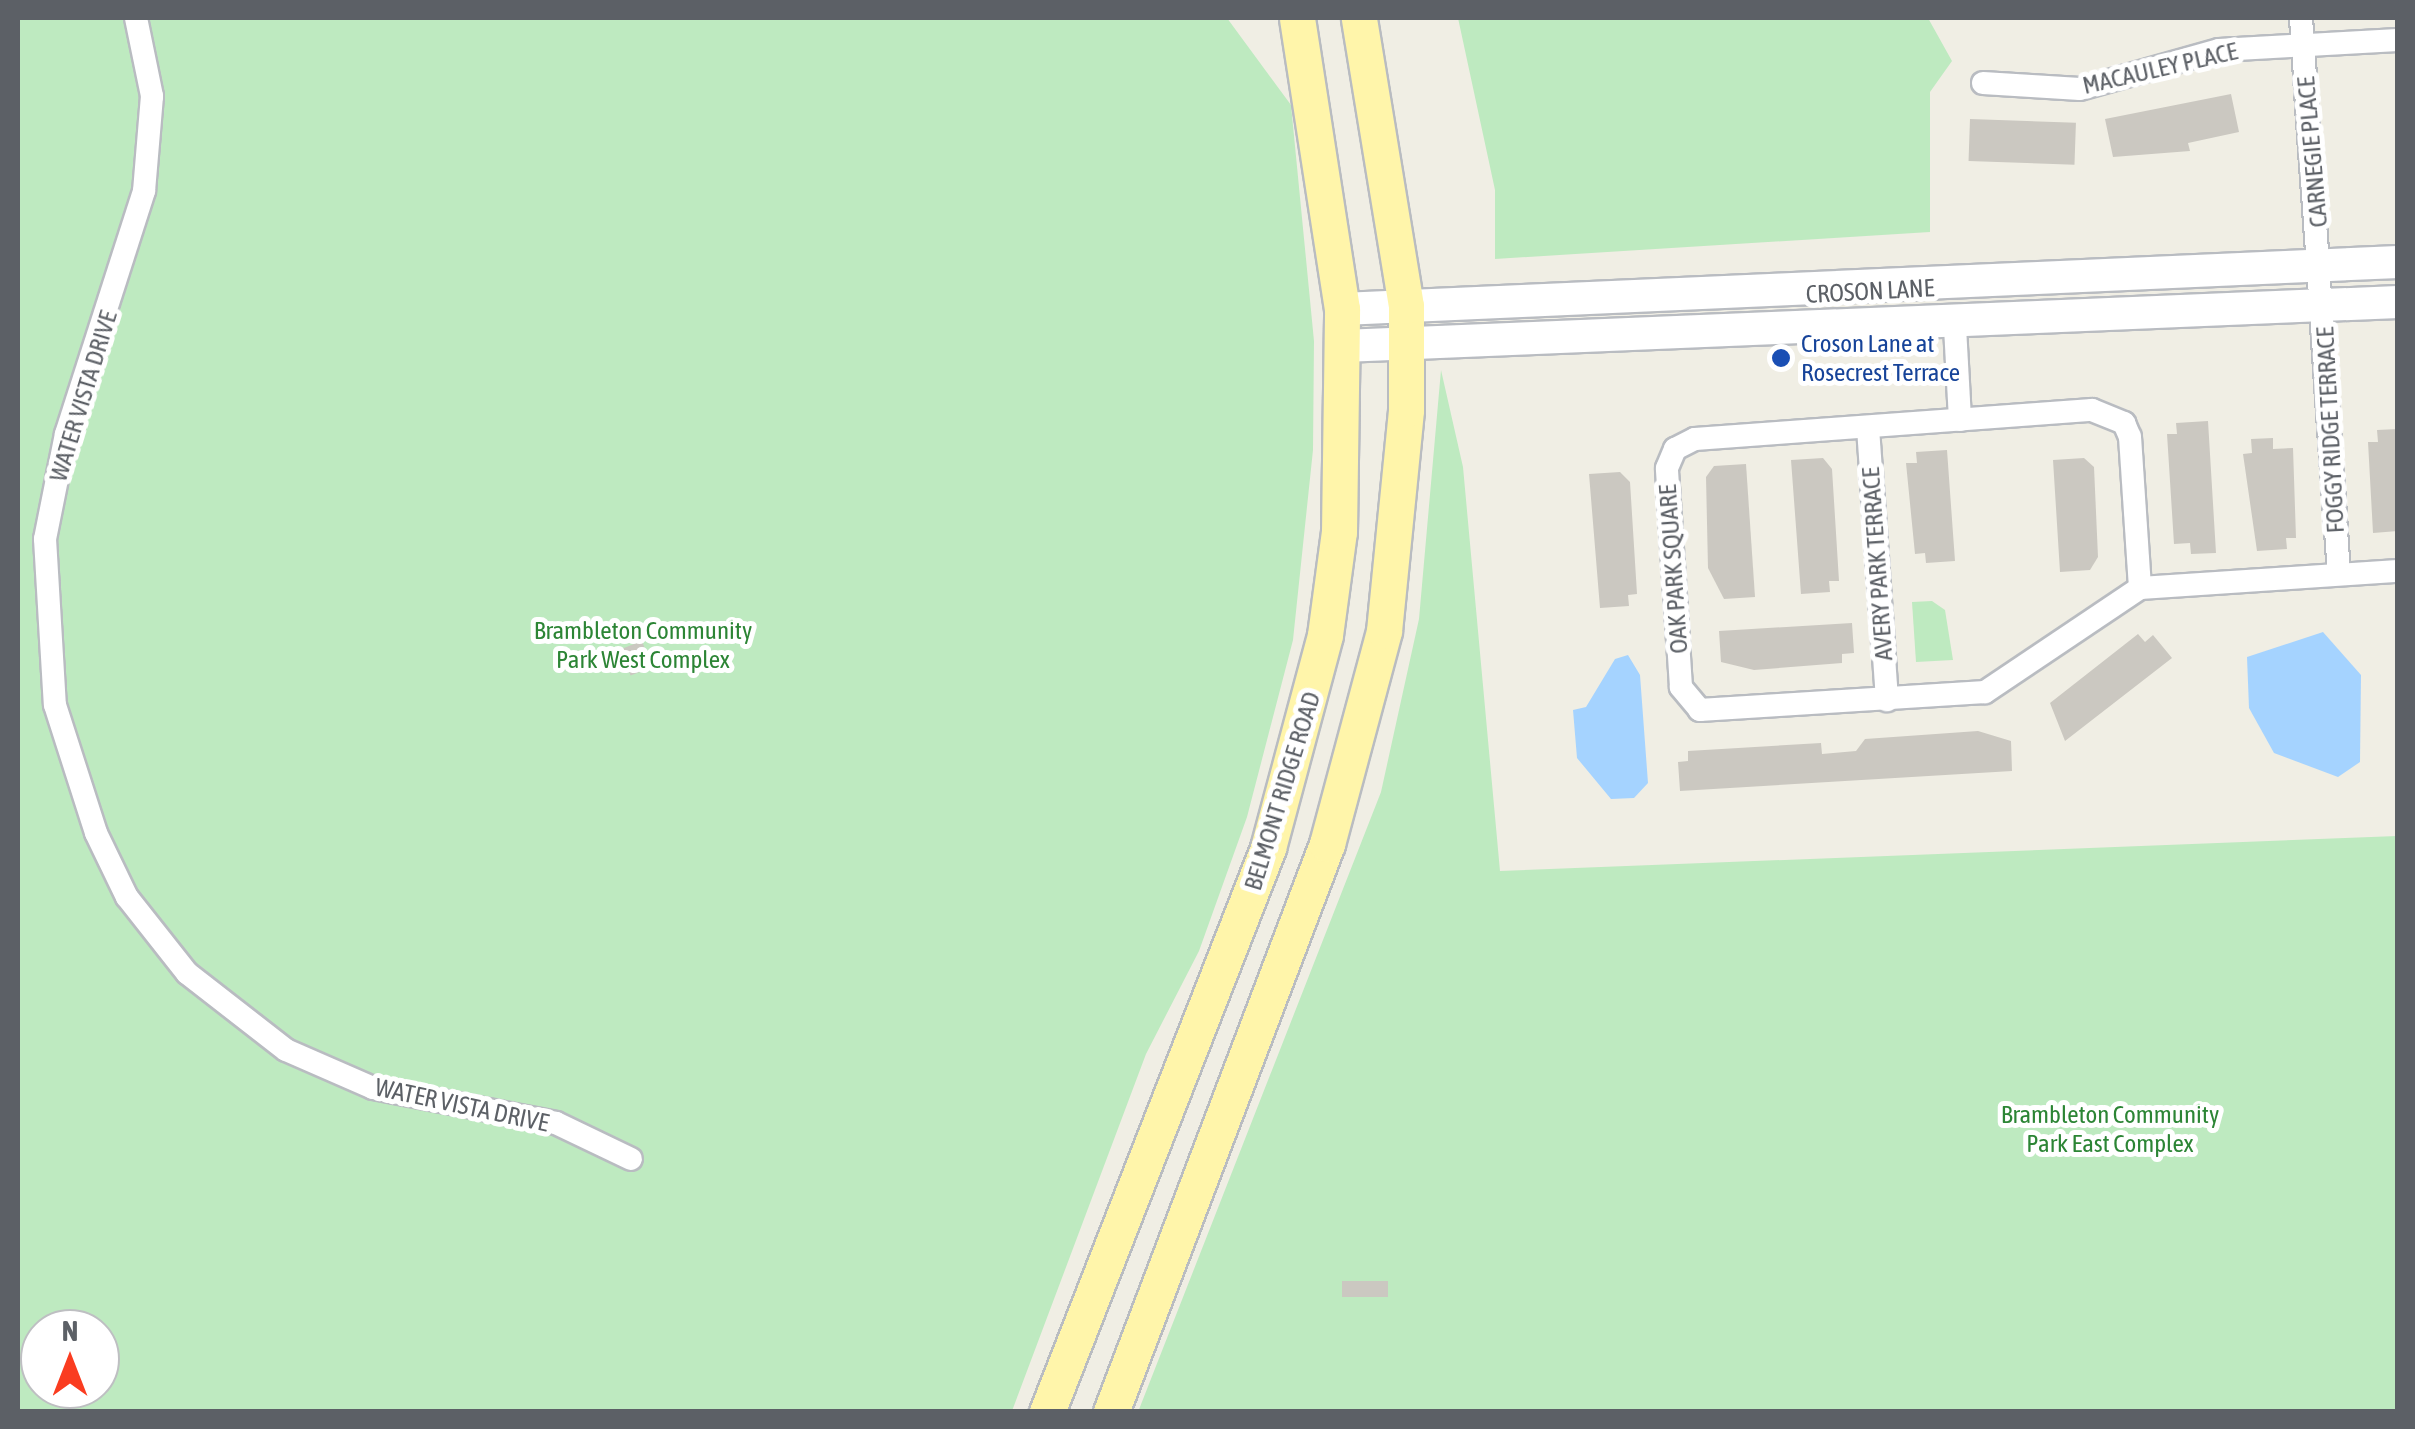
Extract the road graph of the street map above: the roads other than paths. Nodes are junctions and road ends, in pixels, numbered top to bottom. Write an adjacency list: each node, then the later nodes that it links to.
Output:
1 (136, 18): 22 (street, WATER VISTA DRIVE)
2 (1296, 18): 12 (main road, BELMONT RIDGE ROAD)
3 (1359, 18): 11 (main road)
4 (2301, 18): 6 (street, CARNEGIE PLACE)
5 (2398, 40): 6 (street, MACAULEY PLACE)
6 (2302, 46): 7 (street, MACAULEY PLACE); 9 (street, CARNEGIE PLACE)
7 (1982, 83)
8 (2398, 262): 9 (main road, CROSON LANE)
9 (2322, 286): 10 (main road, CROSON LANE); 11 (main road, CROSON LANE); 13 (main road, CROSON LANE); 19 (street, FOGGY RIDGE TERRACE)
10 (2398, 302)
11 (1406, 306): 12 (main road, CROSON LANE); 14 (main road)
12 (1342, 309): 15 (main road, BELMONT RIDGE ROAD)
13 (1955, 327): 14 (main road, CROSON LANE); 16 (street)
14 (1407, 341): 15 (main road, CROSON LANE); 24 (main road)
15 (1343, 346): 23 (main road, BELMONT RIDGE ROAD)
16 (1960, 420): 17 (street, OAK PARK SQUARE); 20 (street, OAK PARK SQUARE)
17 (1868, 428): 21 (street, AVERY PARK TERRACE); 21 (street, OAK PARK SQUARE)
18 (2398, 571): 19 (street)
19 (2339, 574): 20 (street)
20 (2140, 588): 21 (street, OAK PARK SQUARE)
21 (1886, 700)
22 (631, 1159)
23 (1047, 1412)
24 (1111, 1412)

